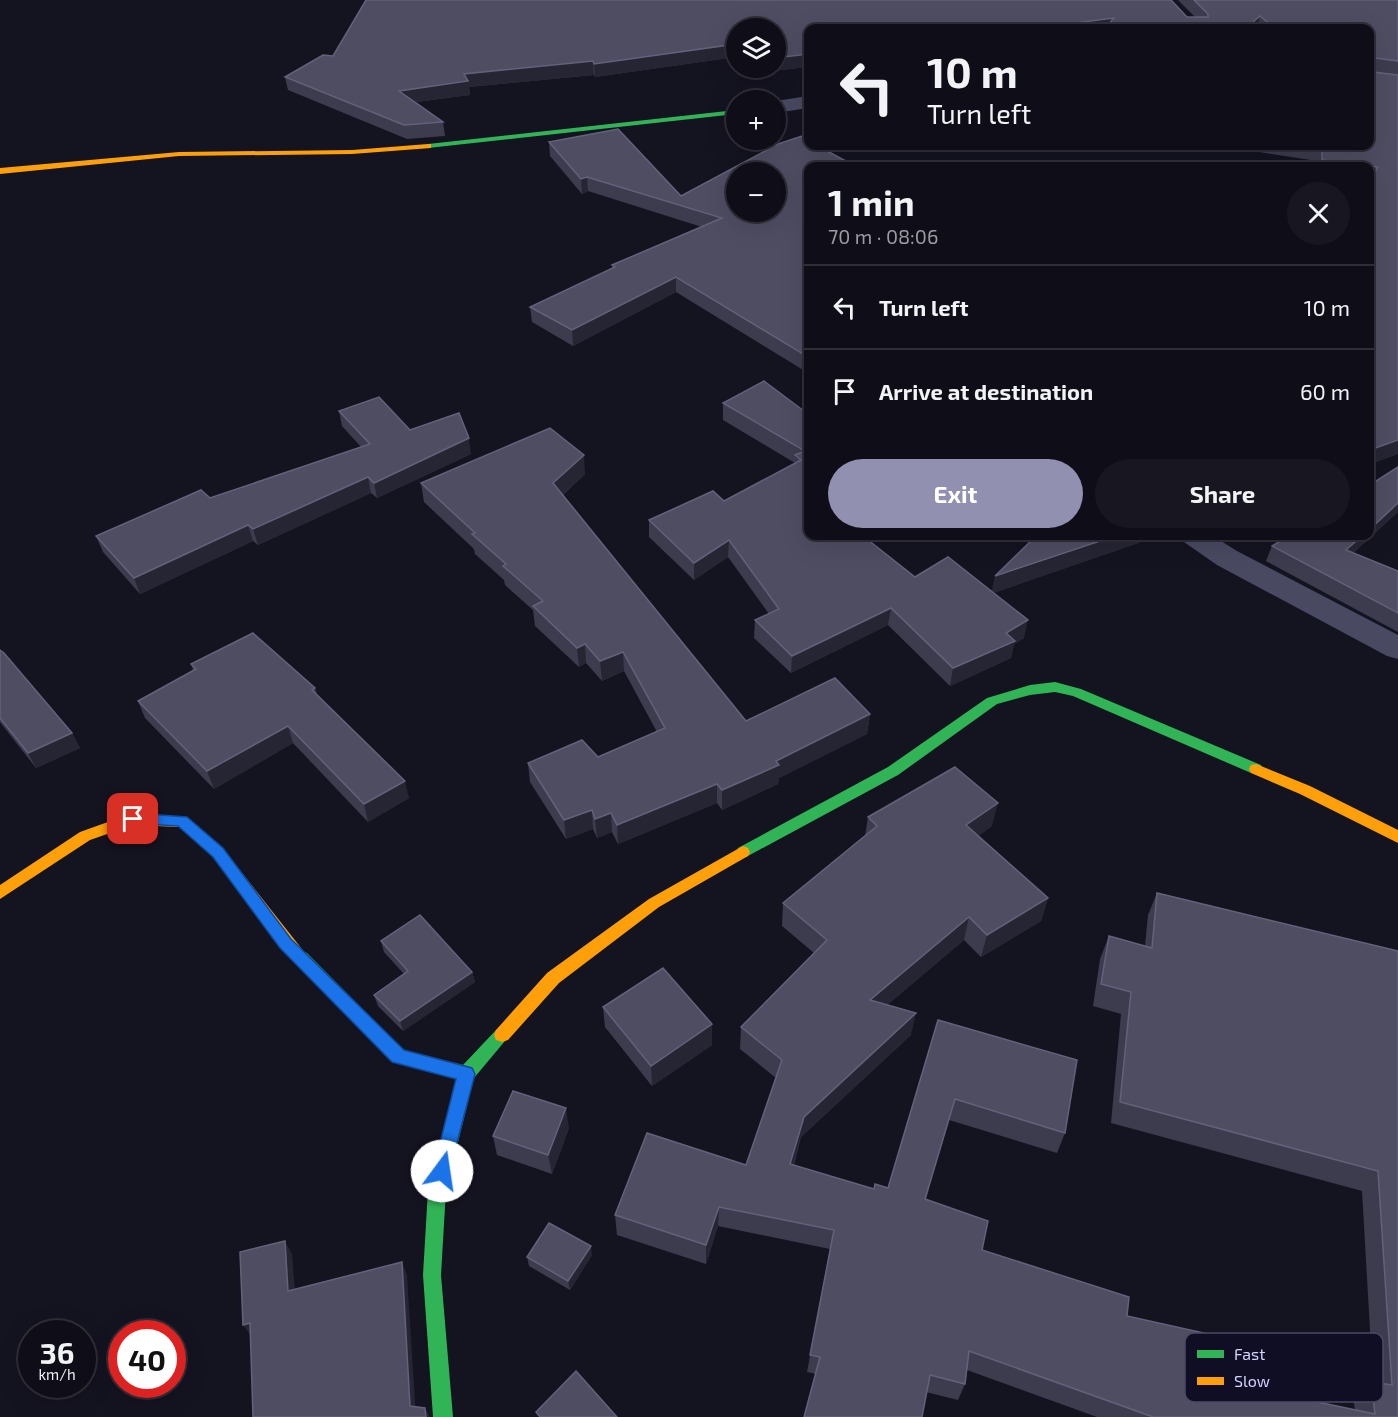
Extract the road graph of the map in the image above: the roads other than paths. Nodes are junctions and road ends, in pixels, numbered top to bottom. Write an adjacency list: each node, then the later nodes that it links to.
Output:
1 (804, 103): 2 (street)
2 (786, 105)
3 (726, 113): 4 (street)
4 (0, 171)
5 (1200, 540): 6 (street)
6 (1398, 648)
7 (1398, 837): 9 (street)
8 (0, 893): 9 (street)
9 (466, 1074): 10 (street)
10 (443, 1417)

